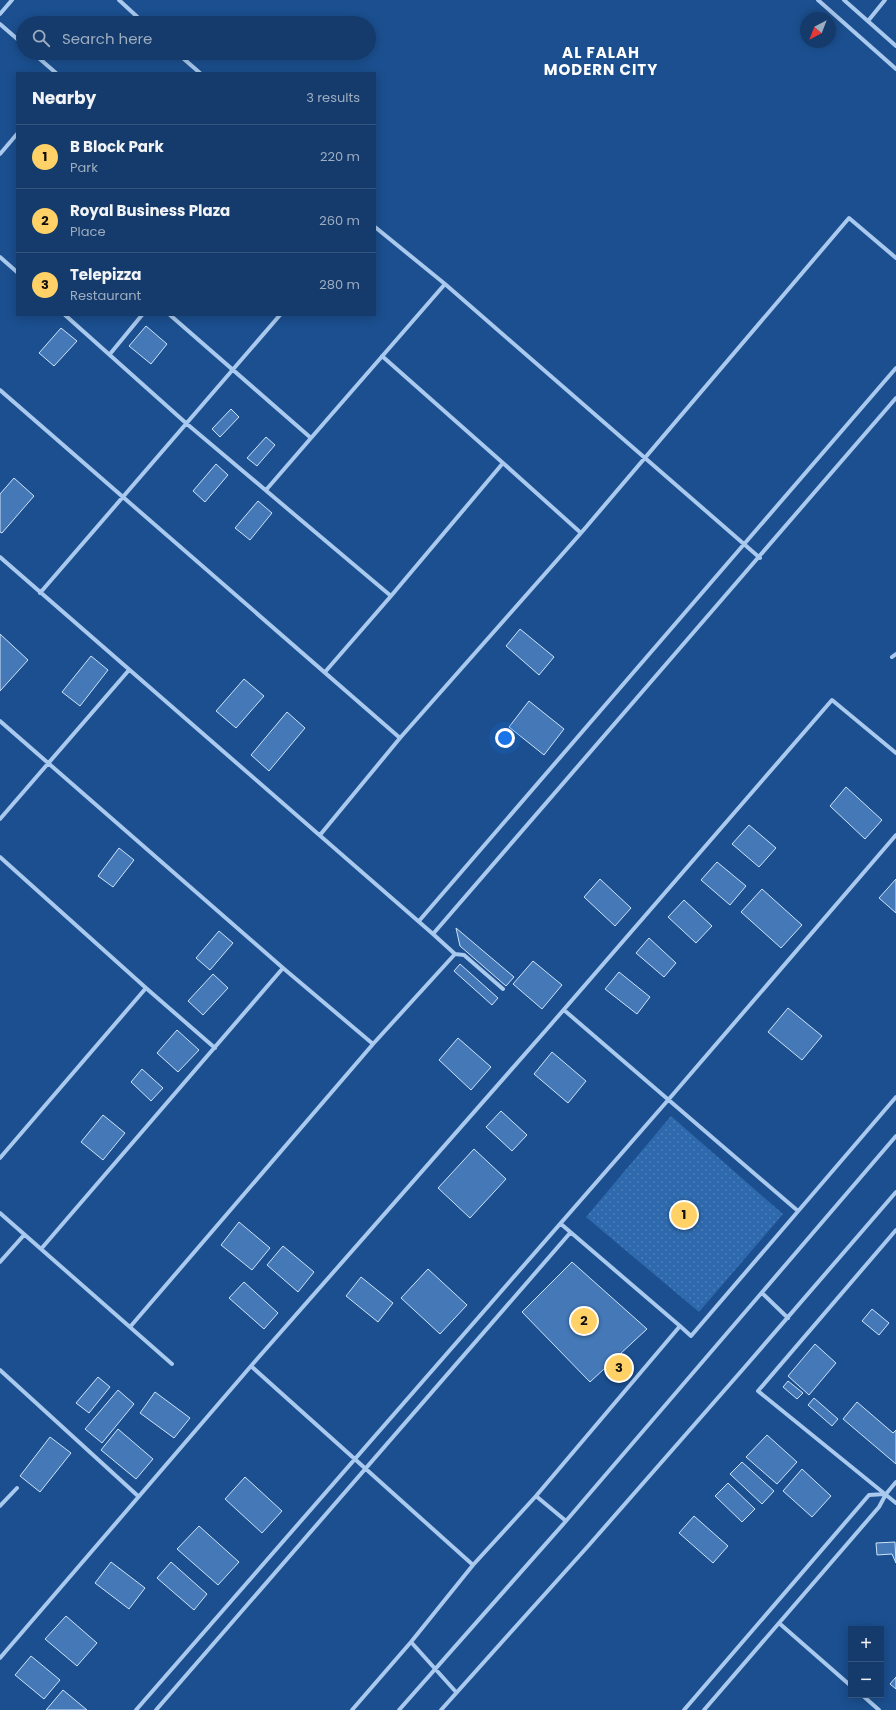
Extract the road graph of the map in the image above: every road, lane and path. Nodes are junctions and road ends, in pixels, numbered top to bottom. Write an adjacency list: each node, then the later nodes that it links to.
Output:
1 (12, 0): 6 (street)
2 (119, 0): 7 (street)
3 (818, 0): 14 (street)
4 (844, 0): 8 (street)
5 (886, 0): 8 (street)
6 (0, 14)
7 (136, 16)
8 (868, 21): 11 (street)
9 (0, 24): 10 (street)
10 (16, 38)
11 (896, 46)
12 (41, 60): 15 (street)
13 (186, 60): 16 (street)
14 (896, 68)
15 (55, 72)
16 (199, 72)
17 (16, 135): 18 (street)
18 (0, 154)
19 (376, 228): 23 (street)
20 (0, 257): 22 (street)
21 (896, 258): 36 (street)
22 (16, 271)
23 (445, 284): 29 (street); 36 (street)
24 (66, 316): 28 (street)
25 (141, 316): 28 (street)
26 (171, 316): 31 (street)
27 (279, 316): 31 (street)
28 (110, 354): 34 (street)
29 (382, 356): 35 (street); 37 (street)
30 (896, 368): 41 (street)
31 (233, 369): 34 (street); 35 (street)
32 (0, 390): 39 (street)
33 (896, 398): 43 (street)
34 (186, 424): 38 (street); 39 (street)
35 (311, 438): 38 (street)
36 (644, 458): 40 (street); 41 (street)
37 (503, 463): 40 (street); 45 (street)
38 (266, 490): 45 (street)
39 (122, 498): 44 (street); 47 (street)
40 (581, 533): 49 (street)
41 (744, 544): 43 (street); 56 (street)
42 (0, 557): 44 (street)
43 (760, 558): 57 (street)
44 (40, 593): 46 (street)
45 (391, 596): 47 (street)
46 (129, 670): 51 (street); 53 (street)
47 (325, 672): 49 (street)
48 (0, 721): 51 (street)
49 (400, 738): 53 (street)
50 (896, 753): 62 (street)
51 (47, 762): 52 (street); 59 (street)
52 (0, 819)
53 (320, 835): 56 (street)
54 (896, 835): 66 (street)
55 (0, 857): 60 (street)
56 (419, 922): 57 (street)
57 (433, 934): 58 (street)
58 (455, 954): 61 (street); 63 (street)
59 (283, 968): 63 (street); 64 (street)
60 (146, 988): 64 (street); 68 (street)
61 (503, 989)
62 (564, 1010): 66 (street); 83 (street)
63 (373, 1044): 81 (street)
64 (215, 1048): 76 (street)
65 (896, 1097): 70 (street)
66 (669, 1099): 70 (street); 72 (street)
67 (896, 1136): 78 (street)
68 (0, 1158)
69 (896, 1192): 79 (street)
70 (798, 1211): 80 (street)
71 (0, 1213): 75 (street)
72 (561, 1224): 74 (street); 85 (street)
73 (896, 1230): 89 (street)
74 (570, 1233): 80 (street); 86 (street)
75 (24, 1235): 76 (street); 77 (street)
76 (41, 1249): 81 (street)
77 (0, 1262)
78 (762, 1293): 79 (street); 94 (street)
79 (788, 1318): 101 (street)
80 (680, 1326): 91 (street)
81 (130, 1327): 82 (street)
82 (172, 1364)
83 (251, 1366): 85 (street); 90 (street)
84 (0, 1370): 90 (street)
85 (355, 1459): 86 (street); 103 (street)
86 (366, 1468): 95 (street); 104 (street)
87 (896, 1482): 89 (street)
88 (17, 1488): 93 (street)
89 (886, 1494): 92 (street); 96 (street); 108 (street)
90 (138, 1496): 98 (street)
91 (536, 1496): 94 (street); 95 (street)
92 (896, 1503)
93 (0, 1506)
94 (566, 1522): 99 (street)
95 (473, 1565): 97 (street)
96 (779, 1623): 100 (street); 109 (street)
97 (411, 1642): 99 (street); 105 (street)
98 (0, 1658)
99 (435, 1669): 101 (street); 106 (street)
100 (848, 1683)
101 (456, 1692): 107 (street)
102 (865, 1698): 110 (street)
103 (136, 1710)
104 (156, 1710)
105 (352, 1710)
106 (399, 1710)
107 (441, 1710)
108 (684, 1710)
109 (704, 1710)
110 (879, 1710)

